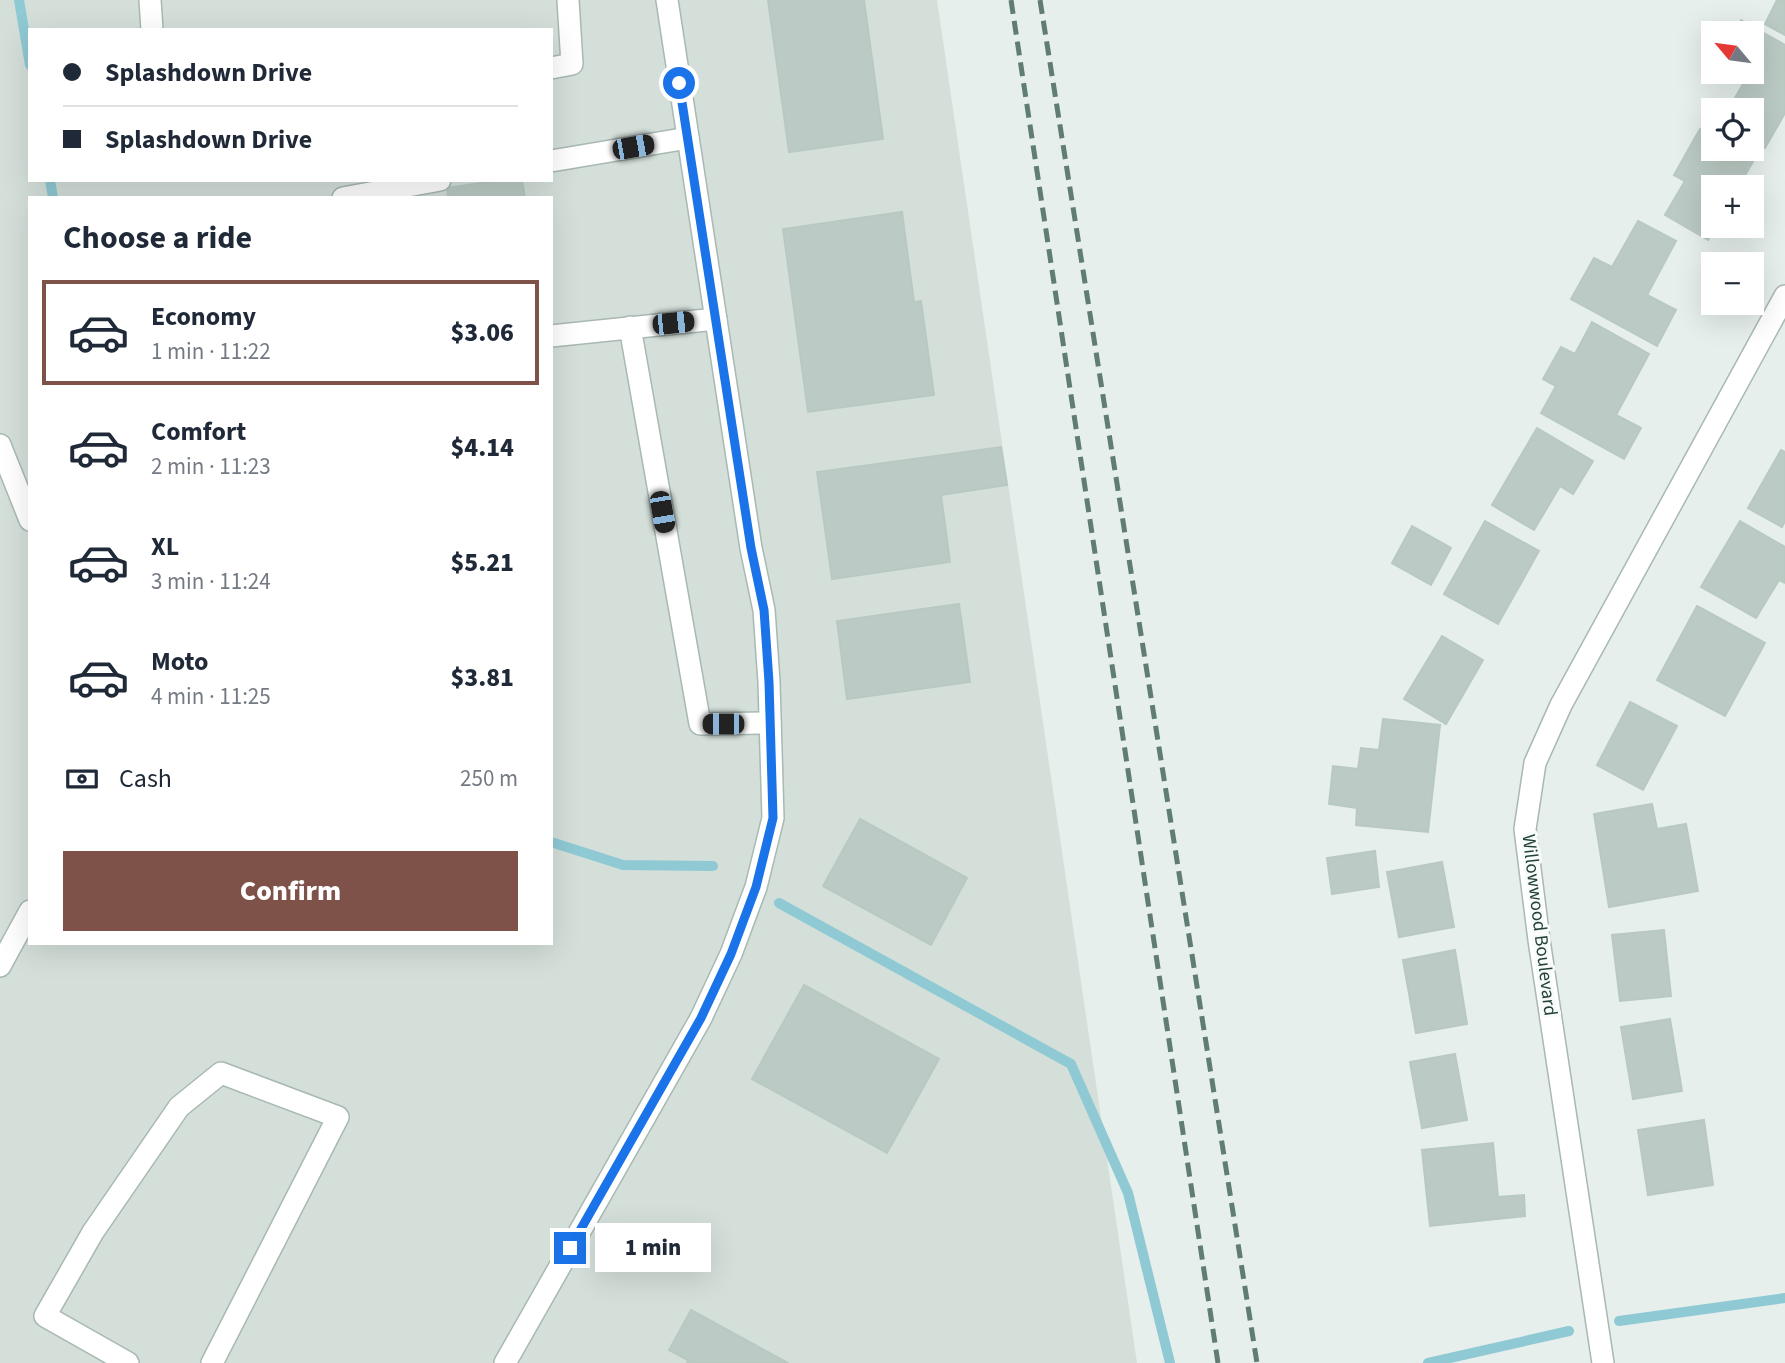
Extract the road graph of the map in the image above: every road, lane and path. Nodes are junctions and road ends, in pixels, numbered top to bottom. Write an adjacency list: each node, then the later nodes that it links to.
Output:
1 (150, 0): 4 (street)
2 (568, 0): 5 (street)
3 (667, 0): 6 (street)
4 (152, 28)
5 (553, 68)
6 (688, 138): 7 (street); 11 (street)
7 (553, 161)
8 (429, 182): 9 (street)
9 (354, 196)
10 (1785, 296): 22 (street, Willowwood Boulevard)
11 (716, 319): 12 (street); 16 (street)
12 (630, 327): 13 (street); 16 (street)
13 (553, 335)
14 (0, 445): 15 (street)
15 (28, 515)
16 (770, 723): 21 (street)
17 (28, 915): 18 (street)
18 (0, 966)
19 (128, 1363): 20 (street)
20 (212, 1363)
21 (505, 1363)
22 (1603, 1363)

